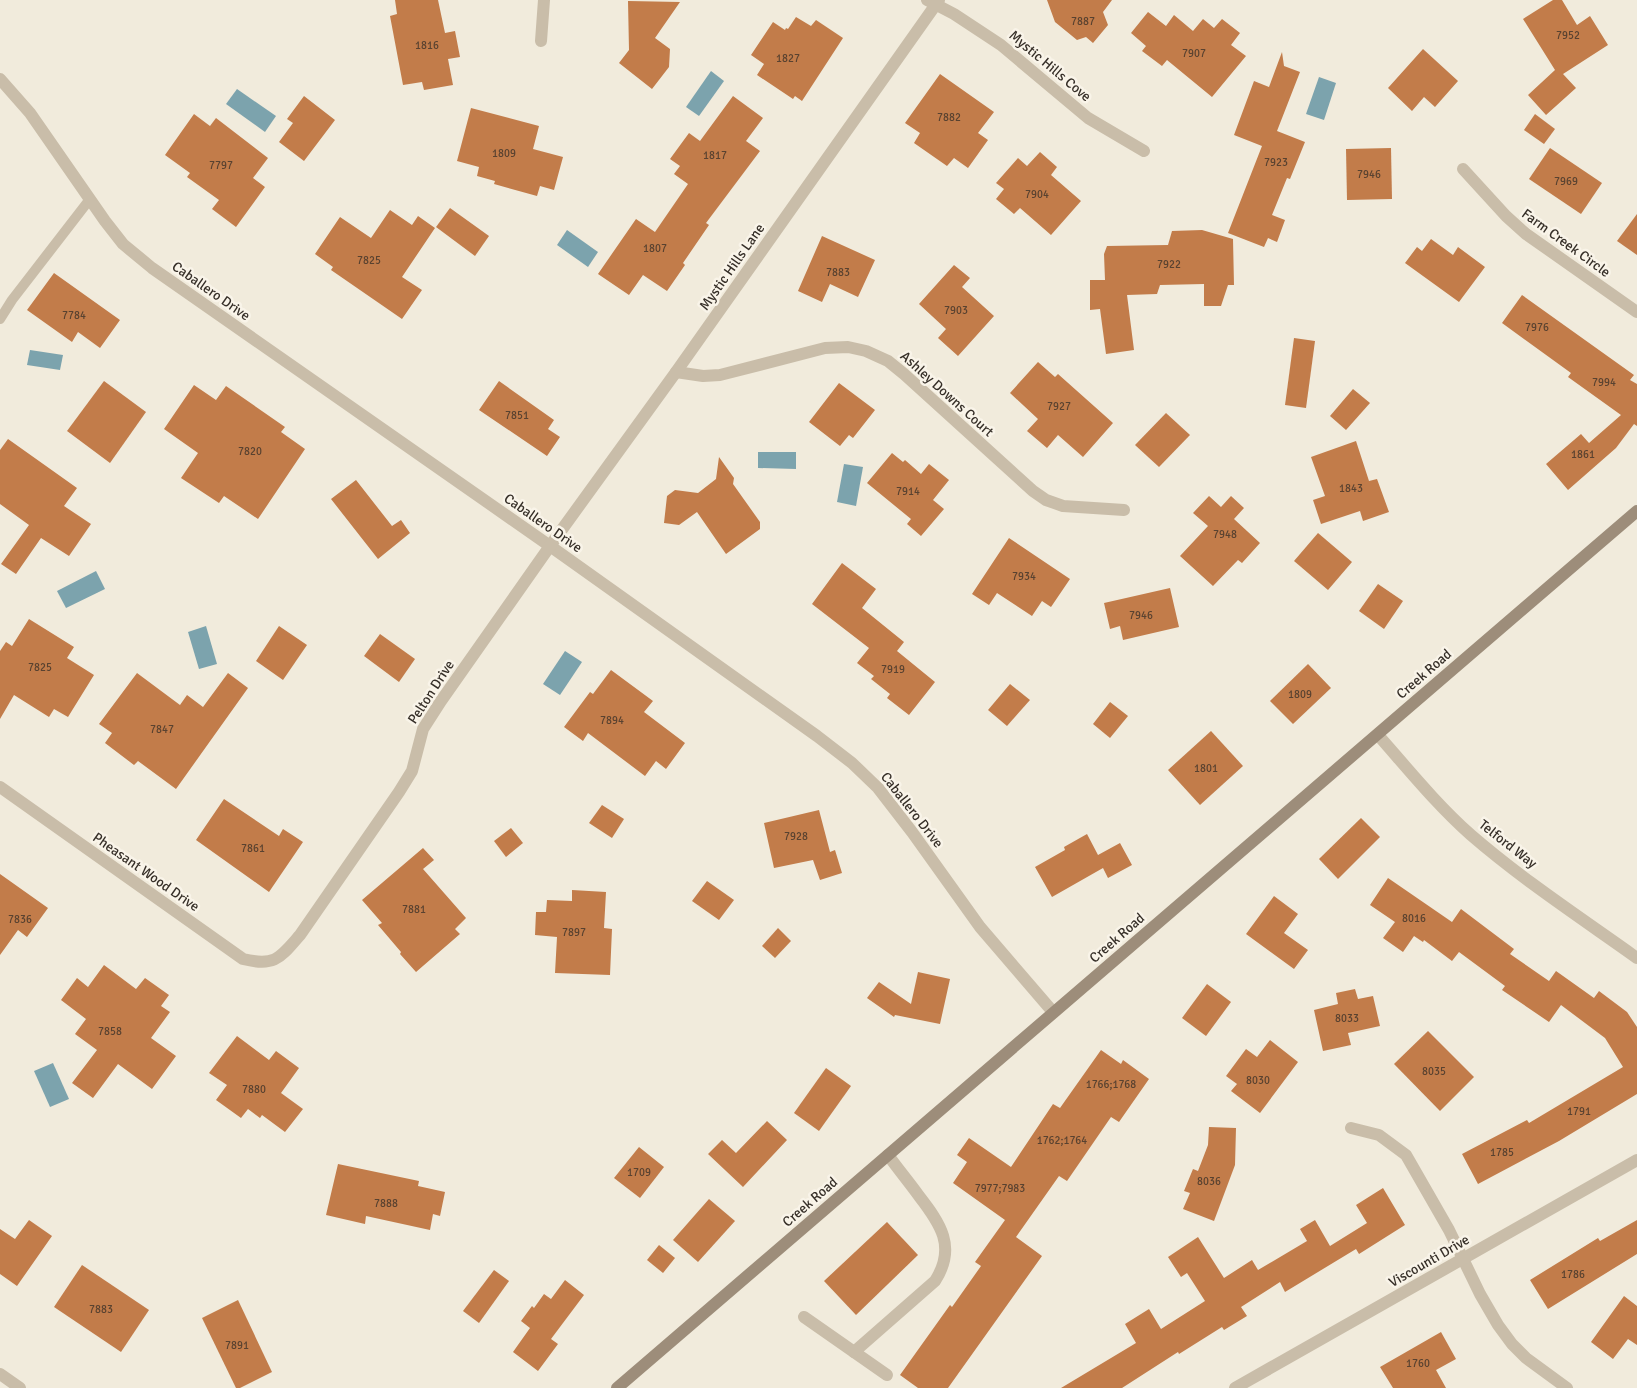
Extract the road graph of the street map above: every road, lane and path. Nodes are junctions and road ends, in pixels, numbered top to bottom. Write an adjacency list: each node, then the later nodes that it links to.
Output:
1 (544, 0): 3 (street)
2 (934, 1): 5 (street, Mystic Hills Cove); 10 (street, Mystic Hills Lane)
3 (541, 41)
4 (0, 78): 7 (street, Caballero Drive)
5 (1144, 151)
6 (1463, 169): 8 (street, Farm Creek Circle)
7 (90, 200): 9 (lane); 13 (street, Caballero Drive)
8 (1637, 312)
9 (0, 318)
10 (676, 372): 11 (street, Ashley Downs Court); 13 (street, Mystic Hills Lane)
11 (1124, 510)
12 (1637, 511): 14 (street, Creek Road)
13 (550, 546): 16 (street, Pelton Drive); 18 (street, Caballero Drive)
14 (1378, 734): 17 (street, Telford Way); 18 (street, Creek Road)
15 (0, 788): 16 (street, Pheasant Wood Drive)
16 (281, 957)
17 (1637, 958)
18 (1053, 1012): 20 (street, Creek Road)
19 (1351, 1128): 22 (street)
20 (888, 1155): 24 (street); 28 (street, Creek Road)
21 (1637, 1160): 22 (street, Viscounti Drive)
22 (1462, 1260): 29 (street, Viscounti Drive); 30 (street)
23 (804, 1317): 24 (street)
24 (854, 1352): 26 (street)
25 (0, 1374): 27 (street)
26 (887, 1374)
27 (20, 1388)
28 (617, 1388)
29 (1235, 1388)
30 (1567, 1388)

